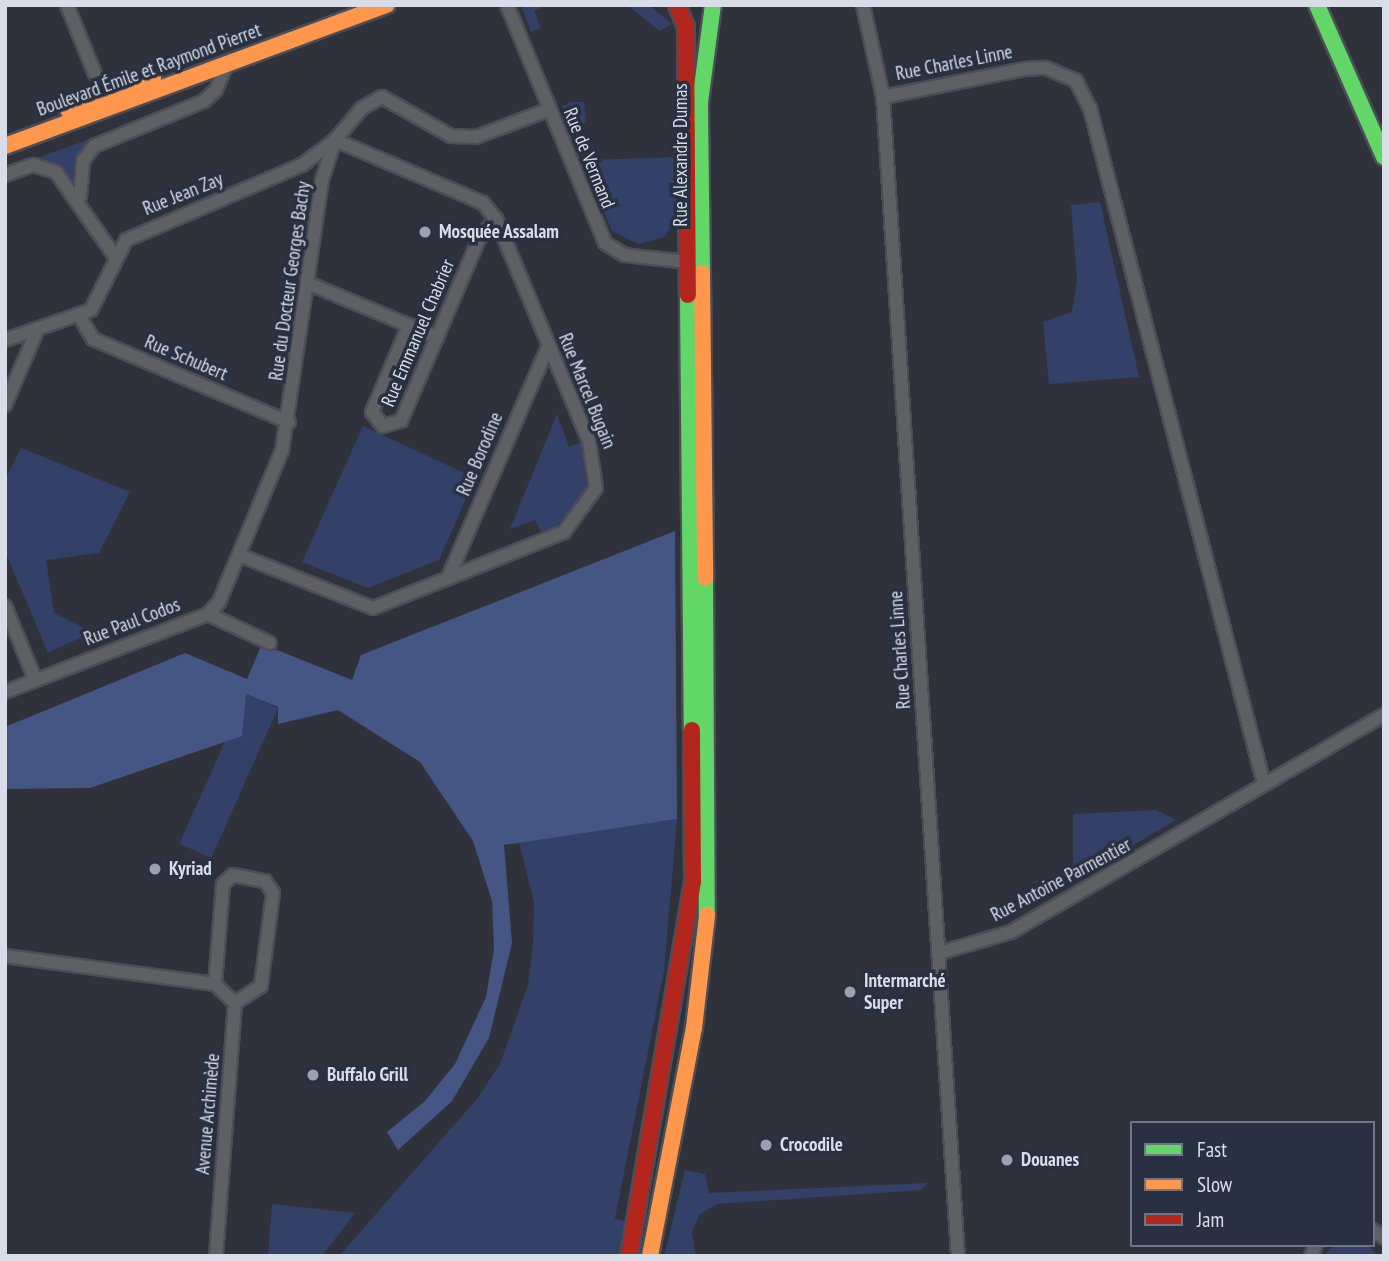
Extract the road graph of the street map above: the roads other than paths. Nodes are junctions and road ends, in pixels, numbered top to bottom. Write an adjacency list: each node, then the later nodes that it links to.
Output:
1 (67, 5): 10 (street)
2 (350, 5): 13 (main road, Boulevard Émile et Raymond Pierret)
3 (387, 5): 9 (main road, Boulevard Émile et Raymond Pierret)
4 (506, 5): 12 (street, Rue de Vermand)
5 (677, 5): 21 (main road, Rue Alexandre Dumas)
6 (713, 5): 21 (main road, Rue Alexandre Dumas)
7 (863, 5): 11 (street)
8 (1317, 5): 16 (main road)
9 (227, 62): 15 (main road, Boulevard Émile et Raymond Pierret); 18 (street)
10 (95, 74)
11 (883, 97): 39 (street, Rue Charles Linne); 40 (street, Rue Charles Linne)
12 (548, 110): 14 (street, Rue du Docteur Georges Bachy); 21 (street, Rue de Vermand)
13 (5, 134)
14 (335, 140): 19 (street, Rue Marcel Bugain); 20 (street, Rue Jean Zay); 22 (street, Rue du Docteur Georges Bachy)
15 (5, 146)
16 (1384, 157)
17 (5, 175): 18 (street)
18 (80, 197): 20 (street)
19 (496, 219): 26 (street, Rue Emmanuel Chabrier); 28 (street, Rue Marcel Bugain)
20 (114, 255): 23 (street)
21 (695, 262): 45 (main road); 46 (main road)
22 (310, 284): 24 (street); 30 (street, Rue du Docteur Georges Bachy)
23 (80, 317): 25 (street); 30 (street, Rue Schubert)
24 (409, 326): 26 (street); 26 (street, Rue Emmanuel Chabrier)
25 (36, 333): 27 (street); 29 (street)
26 (437, 337)
27 (5, 340)
28 (549, 345): 32 (street, Rue Borodine); 32 (street, Rue Marcel Bugain)
29 (5, 404)
30 (289, 422): 31 (street, Rue du Docteur Georges Bachy)
31 (239, 555): 32 (street, Rue Marcel Bugain); 34 (street, Rue du Docteur Georges Bachy)
32 (448, 578)
33 (5, 606): 36 (street)
34 (208, 614): 35 (street, Rue Paul Codos); 36 (street, Rue Paul Codos)
35 (270, 643)
36 (35, 679): 37 (street, Rue Paul Codos)
37 (5, 692)
38 (1384, 715): 39 (street, Rue Antoine Parmentier)
39 (1264, 784): 40 (street, Rue Antoine Parmentier)
40 (939, 953): 47 (street)
41 (5, 956): 42 (street)
42 (215, 984): 43 (street); 43 (street)
43 (235, 1003): 44 (street, Avenue Archimède)
44 (216, 1256)
45 (629, 1256)
46 (650, 1256)
47 (958, 1256)

